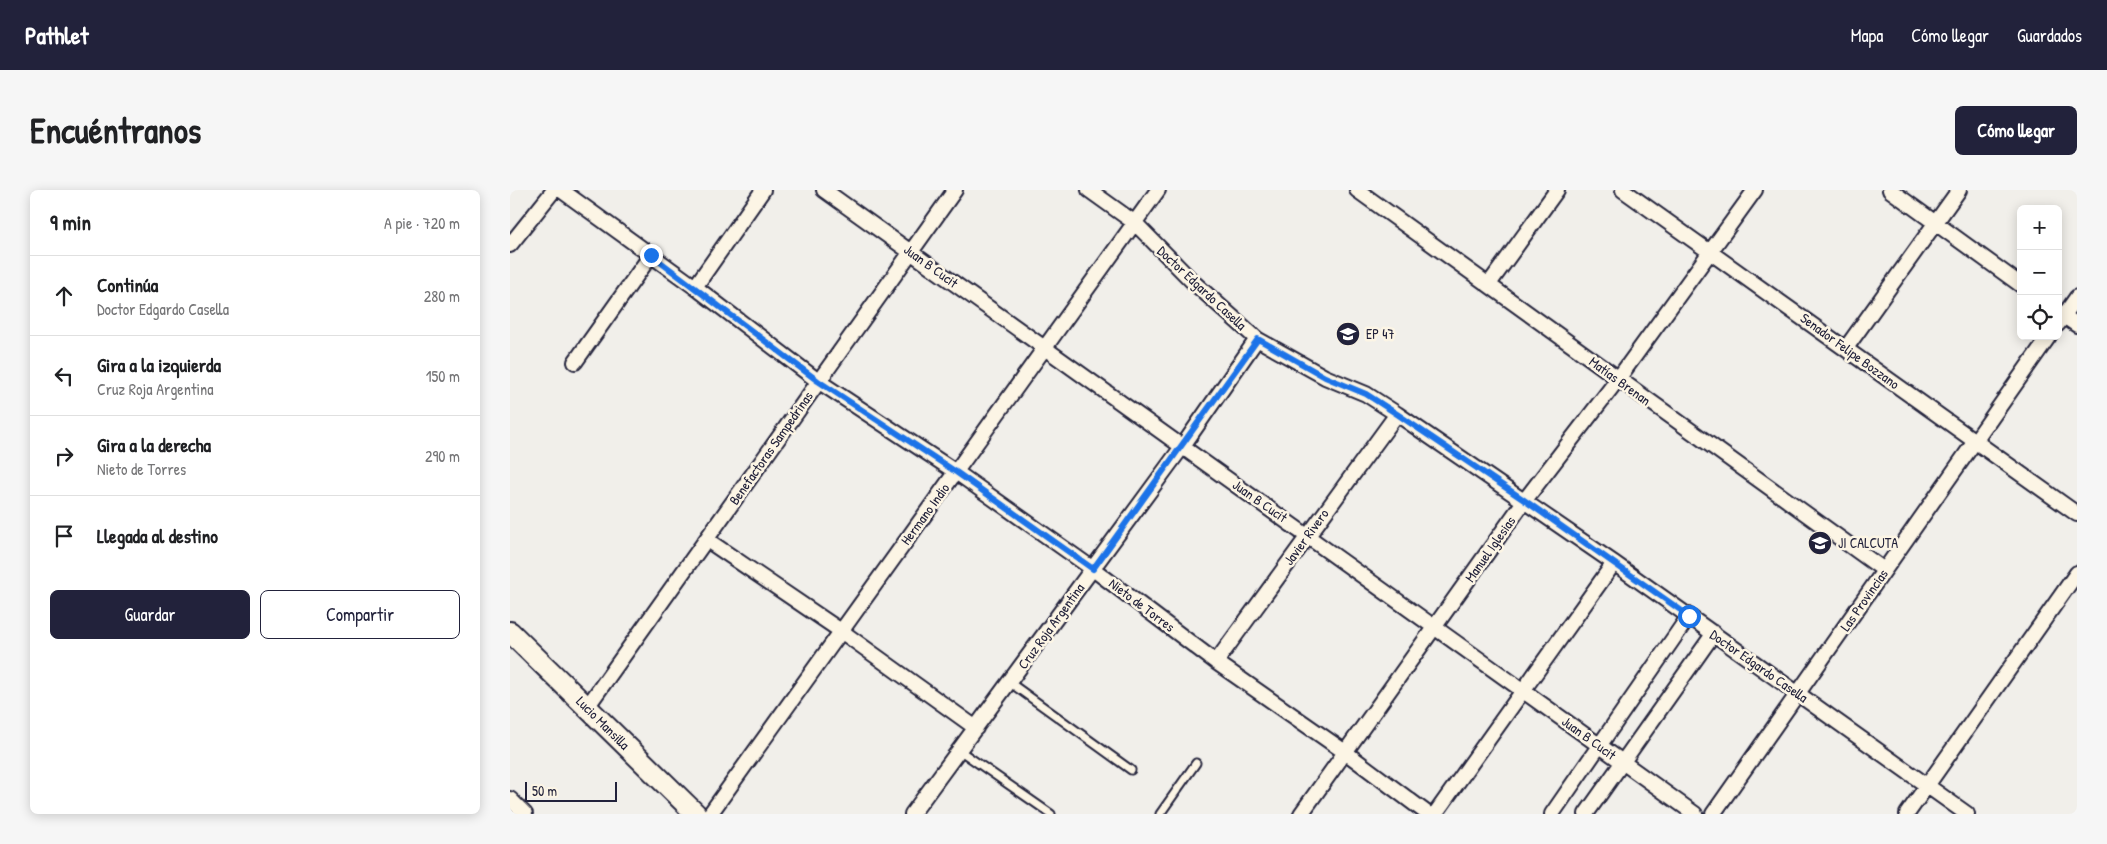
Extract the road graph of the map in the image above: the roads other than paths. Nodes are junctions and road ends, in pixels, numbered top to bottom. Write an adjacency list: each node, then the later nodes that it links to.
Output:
1 (763, 190): 21 (street)
2 (824, 190): 16 (street, Juan B Cucit)
3 (955, 190): 16 (street, Benefactoras Sampedrinas)
4 (1089, 190): 14 (street, Doctor Edgardo Casella)
5 (1158, 190): 14 (street, Hermano Indio)
6 (1557, 190): 20 (street)
7 (1623, 190): 17 (street, Senador Felipe Bozzano)
8 (1755, 190): 17 (street, Manuel Iglesias)
9 (1890, 190): 13 (street)
10 (1960, 190): 13 (street)
11 (562, 191): 15 (street); 18 (street, Nieto de Torres)
12 (1362, 191): 20 (street, Matías Brenan)
13 (1935, 222): 19 (street); 29 (street)
14 (1135, 223): 26 (street, Doctor Edgardo Casella); 28 (street, Hermano Indio)
15 (510, 245)
16 (911, 251): 28 (street, Juan B Cucit); 32 (street, Benefactoras Sampedrinas)
17 (1710, 252): 29 (street, Senador Felipe Bozzano); 31 (street, Manuel Iglesias)
18 (651, 255): 21 (street, Nieto de Torres); 30 (street)
19 (2017, 282)
20 (1489, 284): 31 (street, Matías Brenan)
21 (695, 287): 32 (street, Nieto de Torres)
22 (2077, 298): 23 (street)
23 (2062, 315)
24 (2062, 318): 25 (street)
25 (2077, 326)
26 (1258, 339): 33 (street, Doctor Edgardo Casella); 35 (street, Cruz Roja Argentina)
27 (2046, 340): 34 (street, Las Provincias)
28 (1045, 348): 35 (street, Juan B Cucit); 36 (street, Hermano Indio)
29 (1846, 348): 34 (street, Senador Felipe Bozzano)
30 (575, 362)
31 (1618, 380): 37 (street, Manuel Iglesias); 43 (street, Matías Brenan)
32 (818, 381): 36 (street, Nieto de Torres); 40 (street, Benefactoras Sampedrinas)
33 (1397, 414): 37 (street, Doctor Edgardo Casella); 39 (street, Javier Rivero)
34 (1975, 441): 38 (street, Senador Felipe Bozzano); 43 (street, Las Provincias)
35 (1182, 447): 39 (street, Juan B Cucit); 42 (street, Cruz Roja Argentina)
36 (956, 472): 42 (street, Nieto de Torres); 47 (street, Hermano Indio)
37 (1524, 500): 41 (street, Doctor Edgardo Casella); 46 (street, Manuel Iglesias)
38 (2077, 514)
39 (1307, 535): 46 (street, Juan B Cucit); 50 (street, Javier Rivero)
40 (707, 540): 47 (street); 54 (street, Benefactoras Sampedrinas)
41 (1614, 563): 45 (street, Doctor Edgardo Casella); 52 (street)
42 (1093, 569): 50 (street, Nieto de Torres); 51 (street, Cruz Roja Argentina)
43 (1884, 570): 53 (street, Las Provincias)
44 (2077, 573): 62 (street)
45 (1689, 616): 49 (street, Doctor Edgardo Casella); 56 (street)
46 (1434, 627): 52 (street, Juan B Cucit); 58 (street, Manuel Iglesias)
47 (841, 631): 55 (street); 66 (street, Hermano Indio)
48 (510, 632): 54 (main road, Lucio Mansilla)
49 (1714, 633): 53 (street, Doctor Edgardo Casella); 59 (street)
50 (1216, 662): 58 (street, Nieto de Torres)
51 (1009, 682): 55 (street, Cruz Roja Argentina); 61 (lane)
52 (1524, 691): 56 (street, Juan B Cucit); 72 (street)
53 (1798, 693): 62 (street, Doctor Edgardo Casella); 76 (street, Las Provincias)
54 (587, 707): 65 (main road, Lucio Mansilla)
55 (976, 728): 57 (street, Cruz Roja Argentina)
56 (1598, 745): 59 (street, Juan B Cucit); 73 (street)
57 (959, 750): 67 (street, Cruz Roja Argentina); 68 (lane)
58 (1345, 752): 70 (street, Manuel Iglesias); 71 (street, Nieto de Torres)
59 (1622, 762): 74 (street); 75 (street, Juan B Cucit)
60 (1196, 763): 69 (lane)
61 (1131, 770)
62 (1927, 785): 77 (street); 78 (street, Doctor Edgardo Casella)
63 (510, 799): 64 (street)
64 (525, 814)
65 (696, 814)
66 (710, 814)
67 (912, 814)
68 (1051, 814)
69 (1160, 814)
70 (1301, 814)
71 (1428, 814)
72 (1435, 814)
73 (1552, 814)
74 (1586, 814)
75 (1695, 814)
76 (1713, 814)
77 (1907, 814)
78 (1967, 814)

